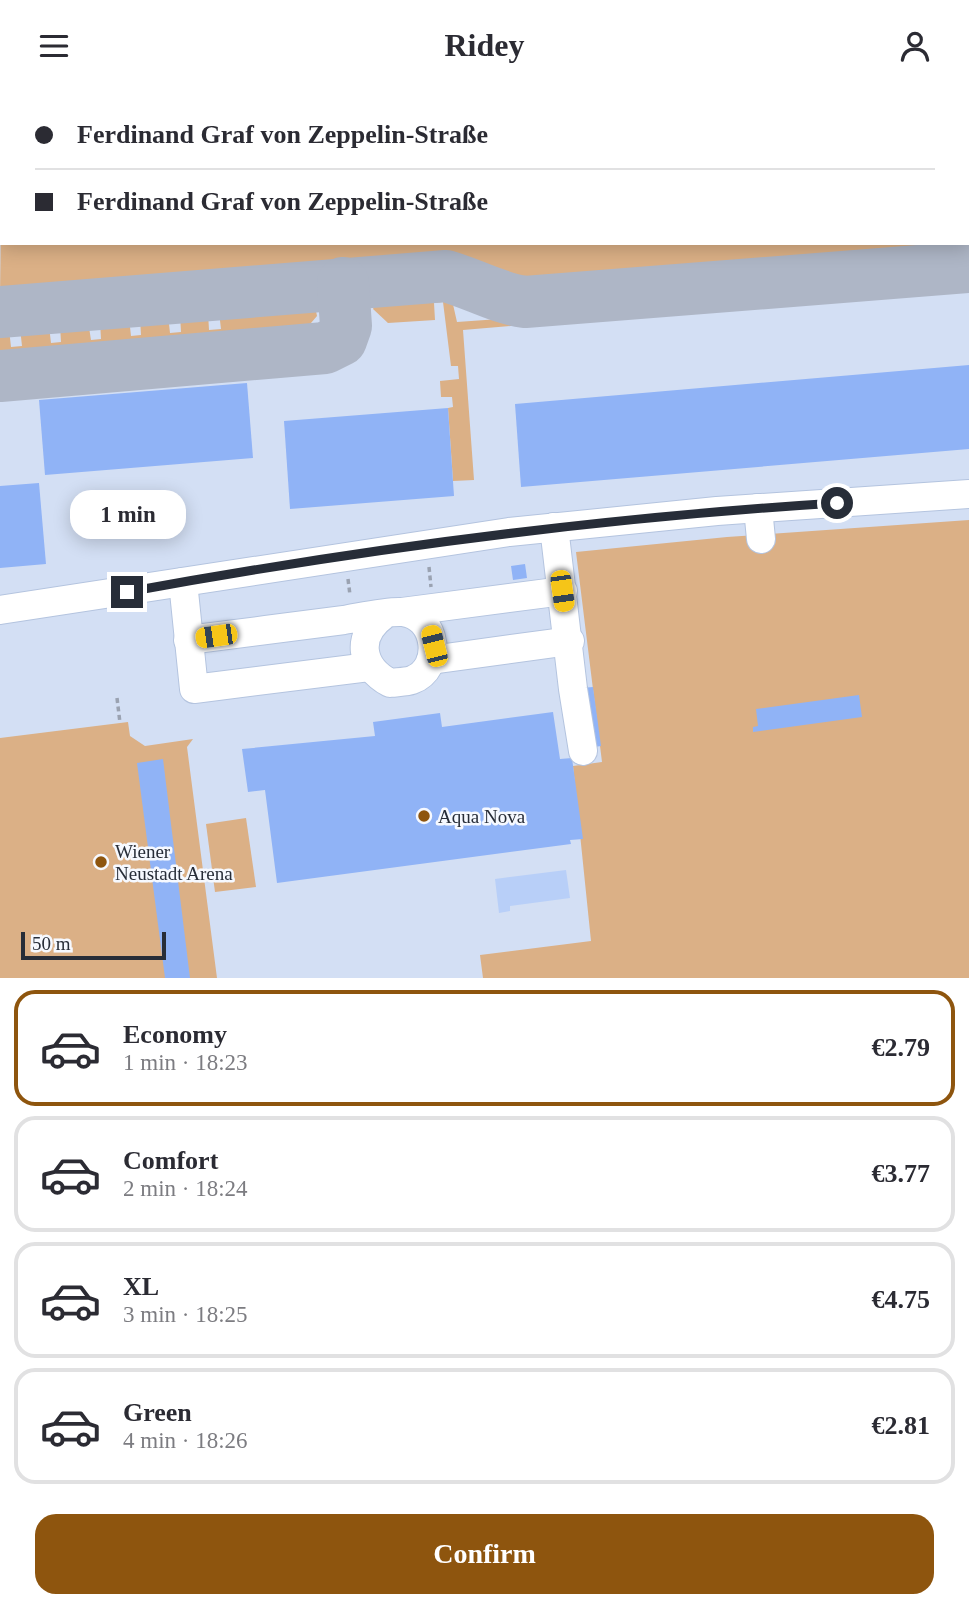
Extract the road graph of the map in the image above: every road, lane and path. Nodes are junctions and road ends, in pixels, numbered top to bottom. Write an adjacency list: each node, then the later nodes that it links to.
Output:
1 (969, 494): 2 (street)
2 (758, 508): 3 (street); 4 (street)
3 (554, 527): 7 (street); 8 (street)
4 (761, 539)
5 (436, 564): 6 (path)
6 (428, 565)
7 (183, 582): 9 (street); 11 (street)
8 (562, 591): 10 (street); 12 (street)
9 (0, 610)
10 (393, 613): 11 (street); 13 (street); 14 (street)
11 (188, 640): 14 (street)
12 (570, 641): 13 (street); 17 (street)
13 (431, 660): 14 (street)
14 (369, 667)
15 (117, 698): 16 (path)
16 (120, 723)
17 (583, 751)

